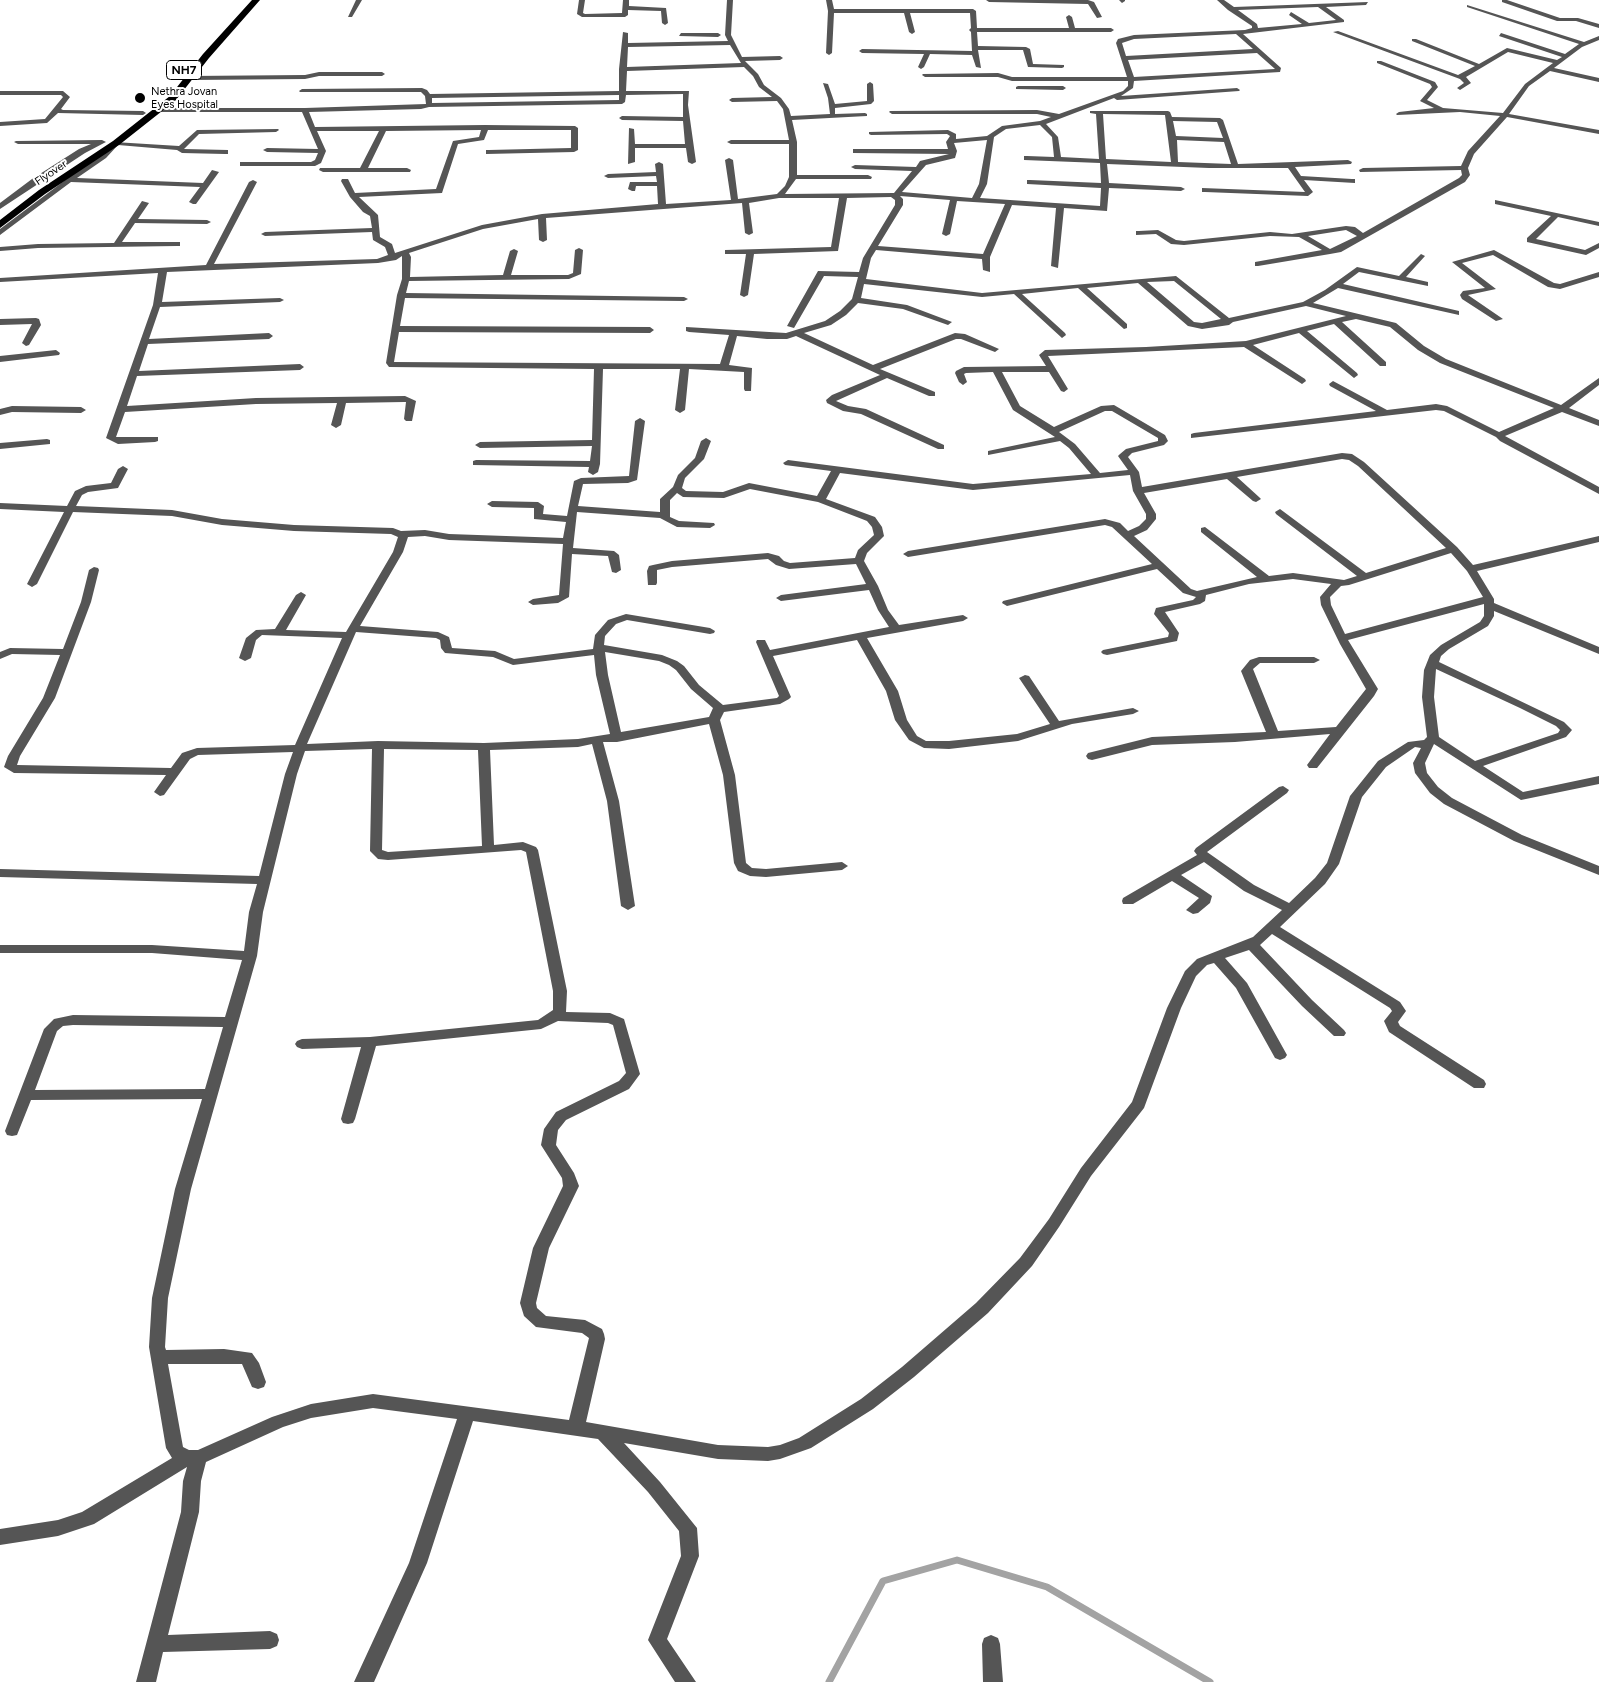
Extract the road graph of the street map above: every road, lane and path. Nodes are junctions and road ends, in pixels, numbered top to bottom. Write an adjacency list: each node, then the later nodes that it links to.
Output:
1 (246, 0): 91 (highway, NH7)
2 (256, 0): 65 (highway, NH7)
3 (360, 0): 22 (street)
4 (582, 0): 16 (street)
5 (626, 0): 16 (street)
6 (730, 0): 36 (street)
7 (829, 0): 20 (street)
8 (988, 0): 17 (street); 24 (street)
9 (1220, 0): 18 (street)
10 (1312, 0): 13 (street)
11 (1504, 0): 27 (street)
12 (1352, 2): 13 (street); 14 (street)
13 (1319, 4): 18 (street); 26 (street)
14 (1366, 4)
15 (1469, 6): 42 (street)
16 (626, 8): 25 (street)
17 (991, 9)
18 (1230, 9): 31 (street)
19 (906, 11): 20 (street); 28 (street); 33 (street)
20 (831, 12): 49 (street)
21 (1291, 14): 26 (street)
22 (350, 16)
23 (1069, 17): 29 (street)
24 (1099, 17)
25 (665, 23)
26 (1309, 26): 31 (street)
27 (1599, 26)
28 (972, 30): 29 (street); 46 (street)
29 (1073, 30): 30 (street)
30 (1111, 30)
31 (1253, 30): 34 (street)
32 (625, 32): 43 (street)
33 (912, 32)
34 (1238, 32): 47 (street); 52 (street)
35 (1336, 32): 64 (street)
36 (728, 35): 38 (street); 41 (street)
37 (1500, 35): 50 (street)
38 (681, 36)
39 (1599, 38): 42 (street)
40 (1414, 40): 57 (street)
41 (733, 44): 43 (street); 53 (street)
42 (1586, 44): 44 (street); 50 (street)
43 (624, 45): 60 (street)
44 (1599, 46)
45 (862, 51): 48 (street)
46 (975, 51): 48 (street); 56 (street); 59 (street)
47 (1257, 51): 52 (street); 69 (street)
48 (928, 52): 58 (street)
49 (830, 53)
50 (1565, 56): 55 (street)
51 (780, 58): 53 (street)
52 (1124, 58): 69 (street)
53 (742, 62): 60 (street); 81 (street)
54 (1379, 62): 84 (street)
55 (1558, 62): 57 (street); 61 (street)
56 (1062, 66)
57 (1479, 66): 64 (street)
58 (921, 67)
59 (979, 67)
60 (622, 69): 76 (street)
61 (1548, 69): 66 (street); 95 (street)
62 (382, 74): 65 (street)
63 (925, 75): 69 (street)
64 (1462, 77): 73 (street)
65 (190, 78): 86 (highway, NH7)
66 (1599, 80)
67 (825, 84): 83 (street)
68 (870, 84): 83 (street)
69 (1131, 84): 72 (street); 79 (street)
70 (1018, 88): 71 (street)
71 (1068, 88)
72 (1116, 88)
73 (1460, 88)
74 (1237, 90): 79 (street)
75 (302, 91): 78 (street)
76 (622, 92): 78 (street); 82 (street); 100 (street)
77 (0, 93): 85 (street)
78 (428, 96): 82 (street)
79 (1108, 99): 88 (street)
80 (732, 100): 81 (street)
81 (779, 100): 99 (street)
82 (429, 105): 87 (street)
83 (832, 106): 96 (street)
84 (1448, 109): 93 (street); 95 (street)
85 (57, 110): 91 (street); 102 (street)
86 (158, 110): 87 (street); 120 (highway, NH7)
87 (305, 110): 106 (street)
88 (1074, 111): 92 (street); 97 (street)
89 (892, 112): 90 (street)
90 (1001, 112): 97 (street); 105 (street)
91 (143, 113): 117 (highway, NH7)
92 (1099, 113): 101 (street); 132 (street)
93 (1400, 114)
94 (865, 115): 96 (street)
95 (1505, 115): 110 (street); 143 (street)
96 (833, 116): 99 (street)
97 (1058, 116): 103 (street)
98 (622, 118): 100 (street)
99 (788, 118): 119 (street)
100 (685, 119): 122 (street)
101 (1170, 119): 113 (street); 114 (street)
102 (0, 124)
103 (1041, 124): 105 (street); 130 (street)
104 (485, 127): 107 (street); 128 (street); 166 (street)
105 (1004, 127): 112 (street)
106 (313, 129): 107 (street); 125 (street)
107 (384, 129): 145 (street)
108 (631, 129): 121 (street)
109 (276, 130): 123 (street)
110 (1599, 132)
111 (871, 133): 115 (street)
112 (991, 137): 115 (street); 171 (street)
113 (1173, 138): 114 (street); 139 (street)
114 (1228, 140): 140 (street)
115 (952, 141): 127 (street)
116 (18, 142): 117 (street)
117 (102, 142): 178 (street); 181 (highway, Flyover / NH7)
118 (731, 142): 119 (street)
119 (793, 142): 152 (street)
120 (116, 143): 123 (street); 155 (street); 187 (highway, Flyover / NH7)
121 (632, 146): 122 (street); 134 (street)
122 (689, 146): 135 (street)
123 (181, 148): 133 (street)
124 (267, 150): 125 (street)
125 (322, 151): 137 (street)
126 (856, 151): 127 (street)
127 (953, 151): 147 (street)
128 (489, 152)
129 (1027, 158): 130 (street)
130 (1058, 159): 132 (street)
131 (730, 160): 174 (street)
132 (1103, 160): 139 (street); 161 (street)
133 (218, 162)
134 (632, 162)
135 (692, 162)
136 (1348, 162): 141 (street)
137 (244, 164)
138 (659, 164): 150 (street)
139 (1175, 164): 140 (street)
140 (1235, 166): 141 (street)
141 (1290, 166): 154 (street)
142 (855, 167): 147 (street)
143 (1464, 168): 148 (street); 195 (street)
144 (323, 170): 145 (street)
145 (363, 170): 146 (street)
146 (407, 170)
147 (917, 170): 167 (street)
148 (1363, 170)
149 (215, 172): 162 (street)
150 (659, 174): 151 (street); 160 (street)
151 (608, 176)
152 (793, 177): 153 (street); 168 (street)
153 (868, 177)
154 (1300, 178): 157 (street); 165 (street)
155 (68, 180): 162 (street); 189 (street)
156 (345, 181): 166 (street)
157 (1352, 181)
158 (253, 182): 213 (street)
159 (1030, 182): 161 (street)
160 (660, 184): 163 (street); 179 (street)
161 (1105, 184): 164 (street); 180 (street)
162 (205, 185): 173 (street)
163 (632, 189)
164 (1181, 189)
165 (1205, 190)
166 (353, 195): 188 (street)
167 (895, 195): 169 (street); 170 (street); 200 (street)
168 (779, 196): 169 (street); 172 (street)
169 (843, 197): 204 (street)
170 (954, 199): 171 (street); 193 (street)
171 (975, 200): 177 (street)
172 (745, 201): 174 (street); 190 (street)
173 (194, 202)
174 (735, 202): 179 (street)
175 (1498, 202): 182 (street)
176 (145, 203): 184 (street)
177 (1009, 204): 180 (street); 209 (street)
178 (0, 207)
179 (662, 207): 183 (street)
180 (1060, 207): 212 (street)
181 (0, 215)
182 (1556, 215): 186 (street); 199 (street)
183 (542, 216): 196 (street); 207 (street)
184 (132, 220): 185 (street); 198 (street)
185 (207, 222)
186 (1599, 224)
187 (0, 225)
188 (376, 230): 192 (street); 210 (street)
189 (0, 233)
190 (750, 233)
191 (1139, 233): 194 (street)
192 (265, 234)
193 (946, 234)
194 (1301, 235): 195 (street); 206 (street)
195 (1363, 236): 206 (street)
196 (543, 240)
197 (177, 244): 198 (street)
198 (116, 245): 201 (street)
199 (1599, 245)
200 (875, 248): 209 (street); 218 (street)
201 (0, 249)
202 (580, 250): 217 (street)
203 (514, 251): 217 (street)
204 (750, 251): 205 (street); 228 (street)
205 (728, 252)
206 (1330, 252): 211 (street)
207 (405, 253): 210 (street); 220 (street)
208 (1421, 256): 219 (street)
209 (986, 257): 215 (street)
210 (393, 258): 213 (street)
211 (1258, 264)
212 (1055, 266)
213 (209, 267): 214 (street)
214 (163, 269): 221 (street); 233 (street)
215 (987, 270)
216 (1599, 274): 236 (street)
217 (506, 278): 220 (street)
218 (863, 278): 226 (street); 231 (street); 241 (street)
219 (1401, 278): 223 (street); 225 (street)
220 (406, 279): 227 (street)
221 (0, 280)
222 (1140, 280): 224 (street); 239 (street); 239 (street)
223 (1425, 284)
224 (1079, 285): 226 (street); 242 (street)
225 (1336, 285): 232 (street); 234 (street)
226 (1017, 293): 249 (street)
227 (401, 295): 229 (street); 243 (street)
228 (744, 296)
229 (684, 299)
230 (280, 300): 233 (street)
231 (856, 300): 238 (street); 248 (street)
232 (1306, 304): 235 (street); 239 (street)
233 (156, 306): 251 (street)
234 (1456, 312)
235 (1356, 316): 240 (street); 276 (street)
236 (1499, 319)
237 (0, 322): 252 (street)
238 (948, 322)
239 (1229, 322)
240 (1337, 322): 246 (street); 257 (street)
241 (791, 326)
242 (1124, 326)
243 (396, 329): 245 (street); 258 (street)
244 (689, 329): 247 (street)
245 (650, 330)
246 (1302, 331): 253 (street); 267 (street)
247 (734, 333): 248 (street); 261 (street)
248 (798, 334): 262 (street)
249 (1062, 335)
250 (269, 336): 251 (street)
251 (144, 342): 265 (street)
252 (26, 343)
253 (1246, 344): 263 (street); 270 (street)
254 (995, 350): 262 (street)
255 (56, 353): 256 (street)
256 (0, 359)
257 (1383, 364)
258 (599, 365): 260 (street); 293 (street)
259 (300, 366): 265 (street)
260 (686, 366): 261 (street); 279 (street)
261 (724, 367): 273 (street)
262 (874, 368): 266 (street)
263 (1052, 369): 264 (street); 272 (street)
264 (996, 370): 269 (street); 286 (street)
265 (132, 374): 277 (street)
266 (887, 374): 274 (street); 296 (street)
267 (1354, 375)
268 (1599, 381): 276 (street)
269 (963, 382)
270 (1302, 382)
271 (1333, 384): 281 (street)
272 (1064, 388)
273 (748, 389)
274 (932, 394)
275 (342, 400): 277 (street); 282 (street); 285 (street)
276 (1561, 408): 284 (street); 287 (street)
277 (120, 409): 290 (street)
278 (80, 410): 280 (street)
279 (680, 410)
280 (0, 412)
281 (1386, 413): 287 (street); 288 (street)
282 (410, 419)
283 (640, 421): 306 (street)
284 (1599, 423)
285 (336, 424)
286 (1053, 431): 289 (street); 303 (street)
287 (1499, 434): 309 (street)
288 (1194, 436)
289 (1062, 438): 297 (street); 305 (street)
290 (155, 439)
291 (706, 441): 307 (street)
292 (47, 442): 295 (street)
293 (597, 443): 294 (street); 300 (street)
294 (480, 445)
295 (0, 446)
296 (941, 447)
297 (990, 453)
298 (476, 463): 300 (street)
299 (788, 463): 302 (street)
300 (595, 464): 306 (street)
301 (123, 469): 314 (street)
302 (837, 470): 305 (street); 311 (street)
303 (1134, 472): 305 (street); 308 (street)
304 (1229, 475): 308 (street); 310 (street); 324 (street)
305 (1097, 476)
306 (590, 480): 316 (street)
307 (677, 488): 311 (street); 317 (street)
308 (1138, 490): 321 (street)
309 (1599, 491)
310 (1256, 499)
311 (820, 500): 326 (street)
312 (492, 504): 316 (street)
313 (0, 506): 314 (street)
314 (70, 509): 320 (street); 335 (street)
315 (1280, 512): 331 (street)
316 (572, 514): 317 (street); 323 (street)
317 (664, 515): 318 (street)
318 (710, 524)
319 (1206, 530): 332 (street)
320 (401, 534): 323 (street); 347 (street)
321 (1128, 535): 325 (street); 327 (street)
322 (1599, 539): 328 (street)
323 (568, 546): 330 (street); 340 (street)
324 (1453, 549): 328 (street); 331 (street)
325 (908, 554)
326 (859, 561): 333 (street); 336 (street)
327 (1160, 565): 337 (street); 342 (street)
328 (1471, 568): 341 (street)
329 (94, 570): 352 (street)
330 (616, 570)
331 (1365, 577): 334 (street)
332 (1264, 578): 334 (street); 337 (street)
333 (652, 583)
334 (1338, 583): 349 (street)
335 (32, 584)
336 (873, 586): 339 (street); 344 (street)
337 (1201, 594): 353 (street)
338 (301, 595): 346 (street)
339 (781, 598)
340 (533, 602)
341 (1490, 602): 349 (street); 351 (street); 357 (street)
342 (1007, 603)
343 (964, 618): 344 (street)
344 (896, 629): 348 (street)
345 (710, 631): 350 (street)
346 (279, 632): 347 (street); 355 (street)
347 (351, 632): 350 (street); 369 (street)
348 (860, 636): 360 (street); 361 (street)
349 (1342, 638): 362 (street)
350 (599, 649): 360 (street); 364 (street)
351 (1599, 651)
352 (67, 652): 354 (street); 373 (street)
353 (1107, 652)
354 (0, 656)
355 (245, 658)
356 (1314, 660): 363 (street)
357 (1433, 663): 366 (street); 372 (street)
358 (1025, 678): 361 (street)
359 (1133, 711): 361 (street)
360 (717, 715): 364 (street); 379 (street)
361 (1057, 726)
362 (1339, 730): 363 (street); 371 (street)
363 (1273, 734): 370 (street)
364 (617, 738): 365 (street)
365 (597, 740): 368 (street); 385 (street)
366 (1430, 741): 372 (street); 380 (street); 387 (street)
367 (378, 745): 368 (street); 369 (street); 377 (street)
368 (484, 747): 377 (street)
369 (300, 748): 373 (street); 383 (street)
370 (1092, 756)
371 (1313, 765)
372 (1474, 765): 374 (street)
373 (174, 772): 376 (street)
374 (1599, 780)
375 (1283, 790): 378 (street)
376 (160, 792)
377 (488, 849): 393 (street)
378 (1204, 856): 382 (street); 387 (street)
379 (842, 866)
380 (1599, 871)
381 (0, 873): 383 (street)
382 (1172, 876): 384 (street); 386 (street)
383 (264, 880): 391 (street)
384 (1128, 901)
385 (628, 906)
386 (1193, 910)
387 (1290, 910): 388 (street)
388 (1272, 928): 389 (street); 399 (street)
389 (1251, 944): 392 (street); 395 (street)
390 (0, 949): 391 (street)
391 (250, 956): 394 (street)
392 (1216, 957): 398 (street); 408 (street)
393 (556, 1016): 396 (street); 407 (street)
394 (231, 1022): 400 (street); 401 (street)
395 (1339, 1033)
396 (370, 1042): 397 (street); 402 (street)
397 (302, 1044)
398 (1280, 1055)
399 (1479, 1084)
400 (210, 1094): 401 (street); 404 (street)
401 (25, 1095): 403 (street)
402 (348, 1118)
403 (12, 1131)
404 (158, 1357): 405 (street); 409 (street)
405 (258, 1382)
406 (467, 1413): 407 (street); 409 (street); 415 (street)
407 (576, 1428): 408 (street)
408 (603, 1432): 416 (street)
409 (193, 1458): 410 (street); 412 (street)
410 (0, 1537)
411 (270, 1640): 412 (street)
412 (156, 1644): 414 (street)
413 (991, 1644): 417 (street)
414 (146, 1682)
415 (364, 1682)
416 (686, 1682)
417 (993, 1682)

